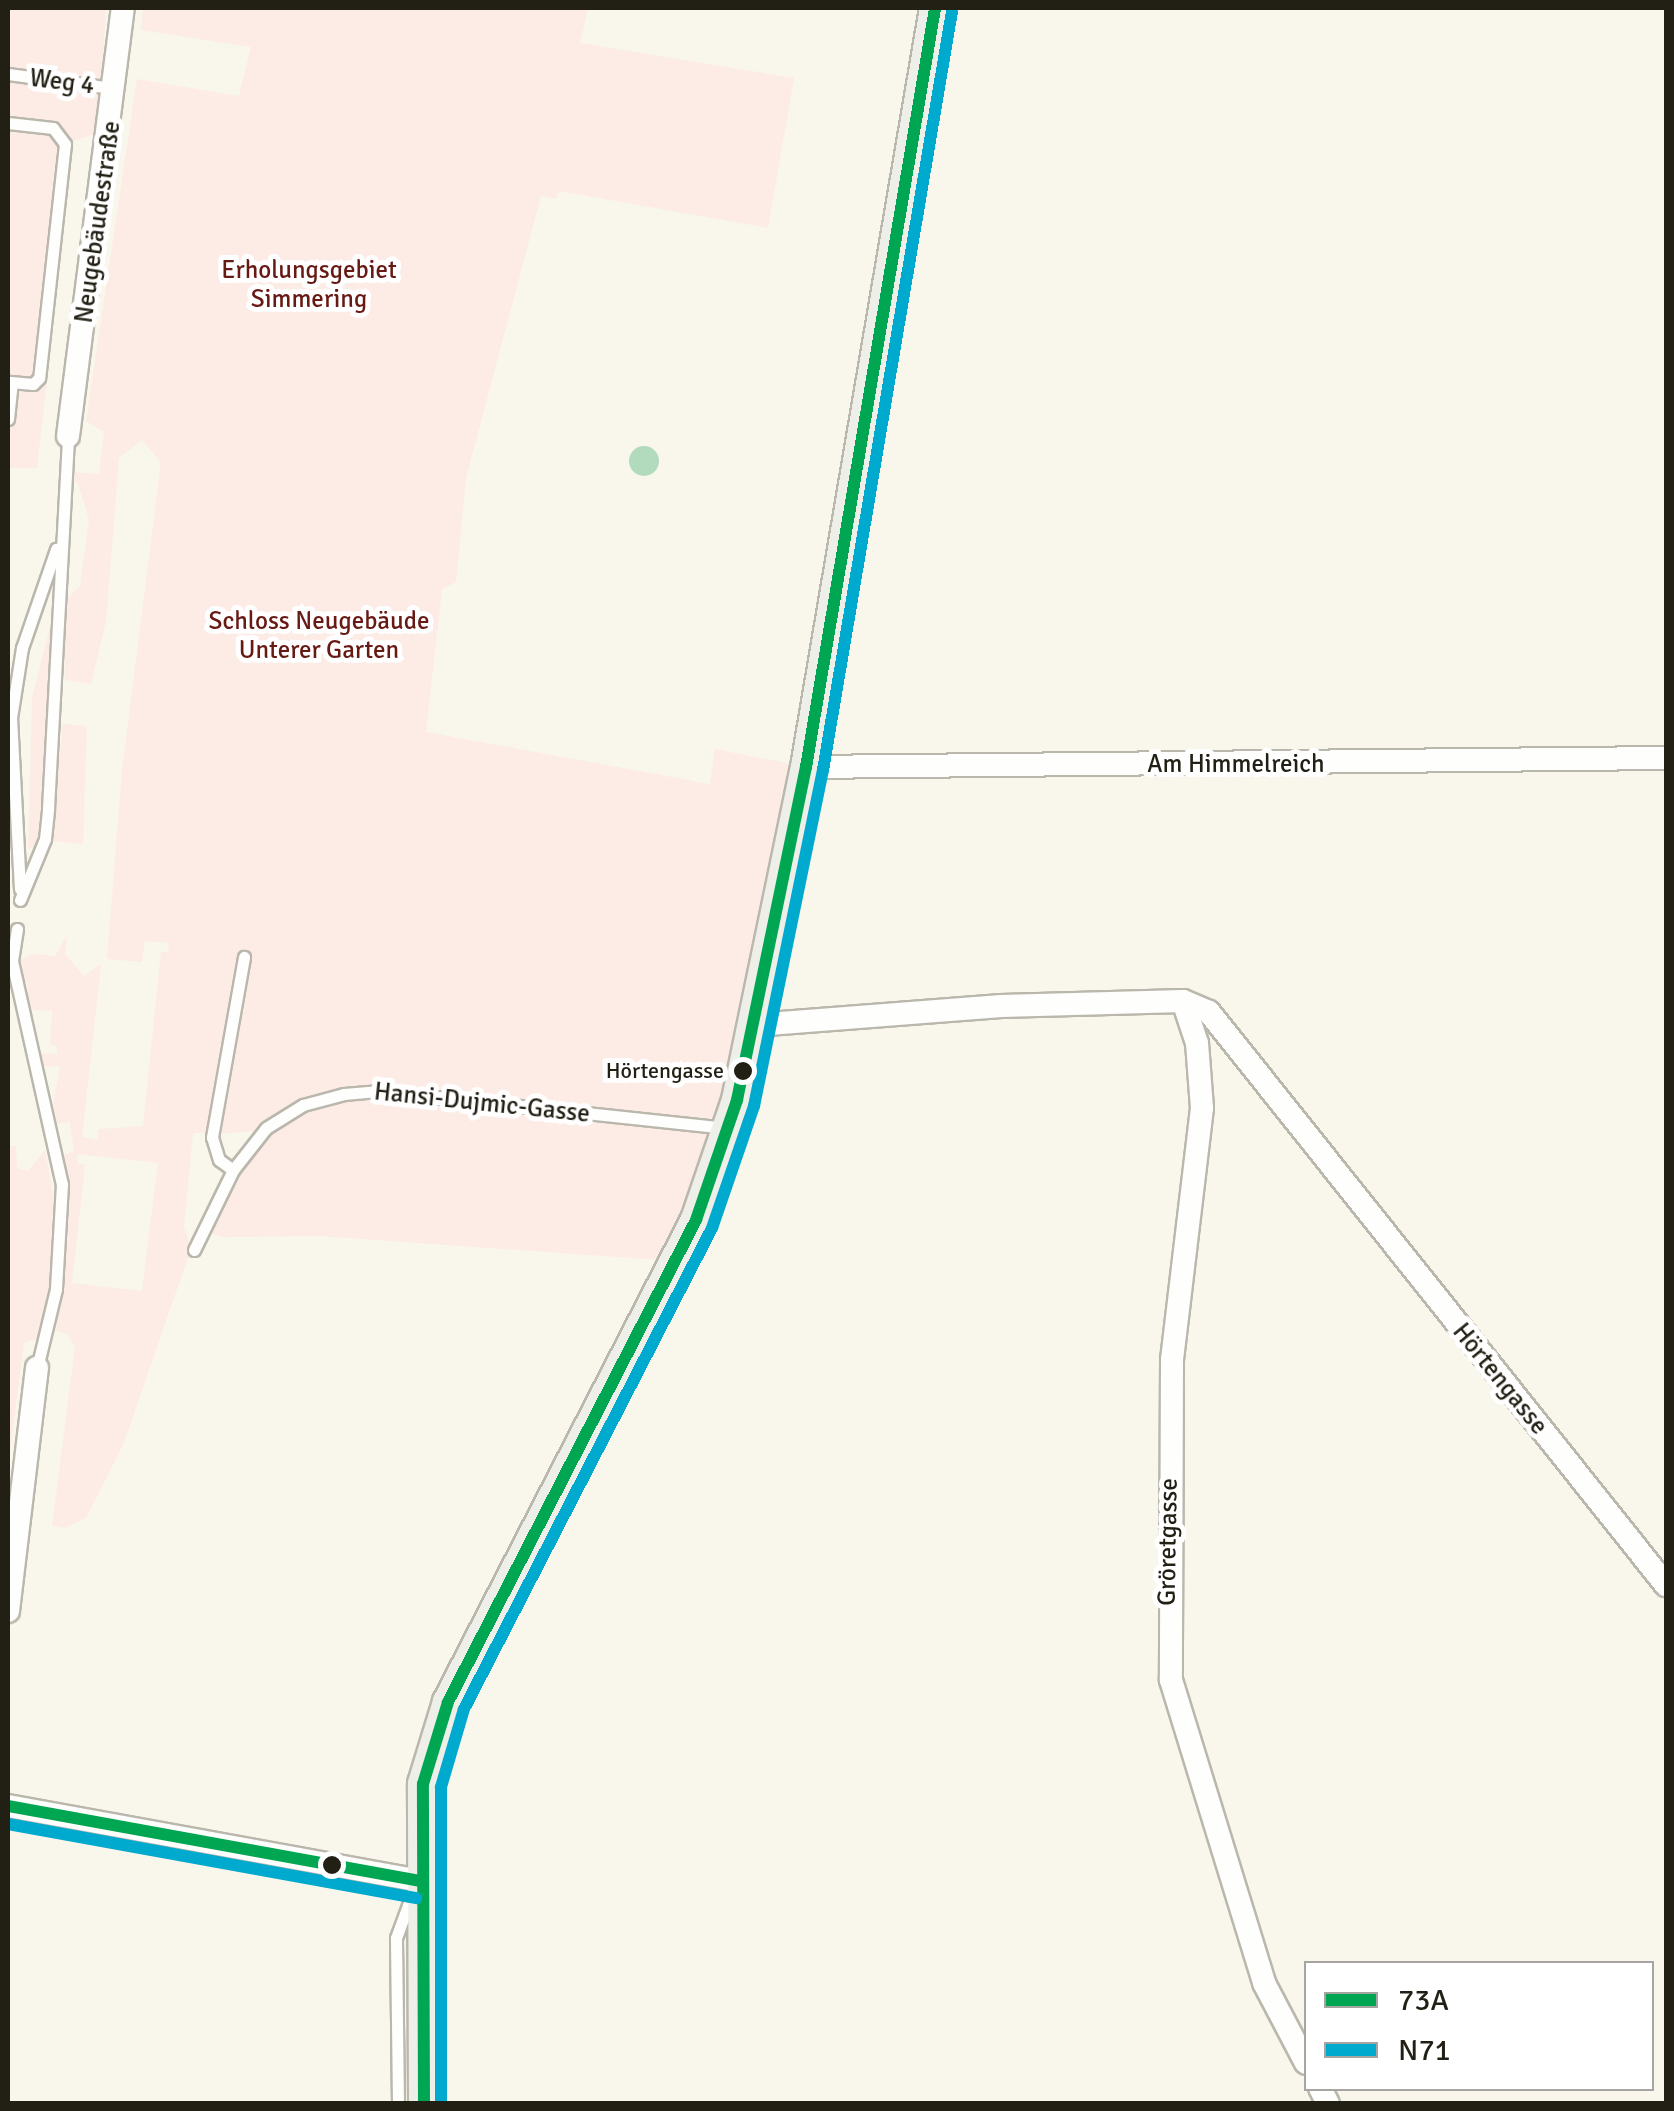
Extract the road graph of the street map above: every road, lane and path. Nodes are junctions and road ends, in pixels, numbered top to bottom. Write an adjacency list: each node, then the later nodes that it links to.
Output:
1 (123, 8): 4 (street, Neugebäudestraße)
2 (935, 8): 11 (main road)
3 (8, 74): 4 (lane, Weg 4)
4 (117, 89): 8 (street, Neugebäudestraße)
5 (8, 123): 6 (lane)
6 (10, 382): 7 (lane)
7 (8, 418)
8 (68, 436): 9 (lane)
9 (60, 541): 9 (lane)
10 (1666, 758): 11 (street, Am Himmelreich)
11 (806, 767): 15 (main road)
12 (17, 929): 19 (lane)
13 (244, 957): 17 (lane)
14 (1183, 1001): 15 (street); 20 (street, Hörtengasse); 24 (street, Gröretgasse)
15 (756, 1025): 16 (main road)
16 (728, 1129): 17 (lane, Hansi-Dujmic-Gasse); 23 (main road)
17 (232, 1170): 18 (lane, Hansi-Dujmic-Gasse)
18 (194, 1250)
19 (37, 1368): 21 (street)
20 (1666, 1585)
21 (8, 1611)
22 (8, 1806): 23 (street)
23 (419, 1881): 25 (lane); 26 (main road)
24 (1304, 2058)
25 (398, 2104)
26 (424, 2104)

